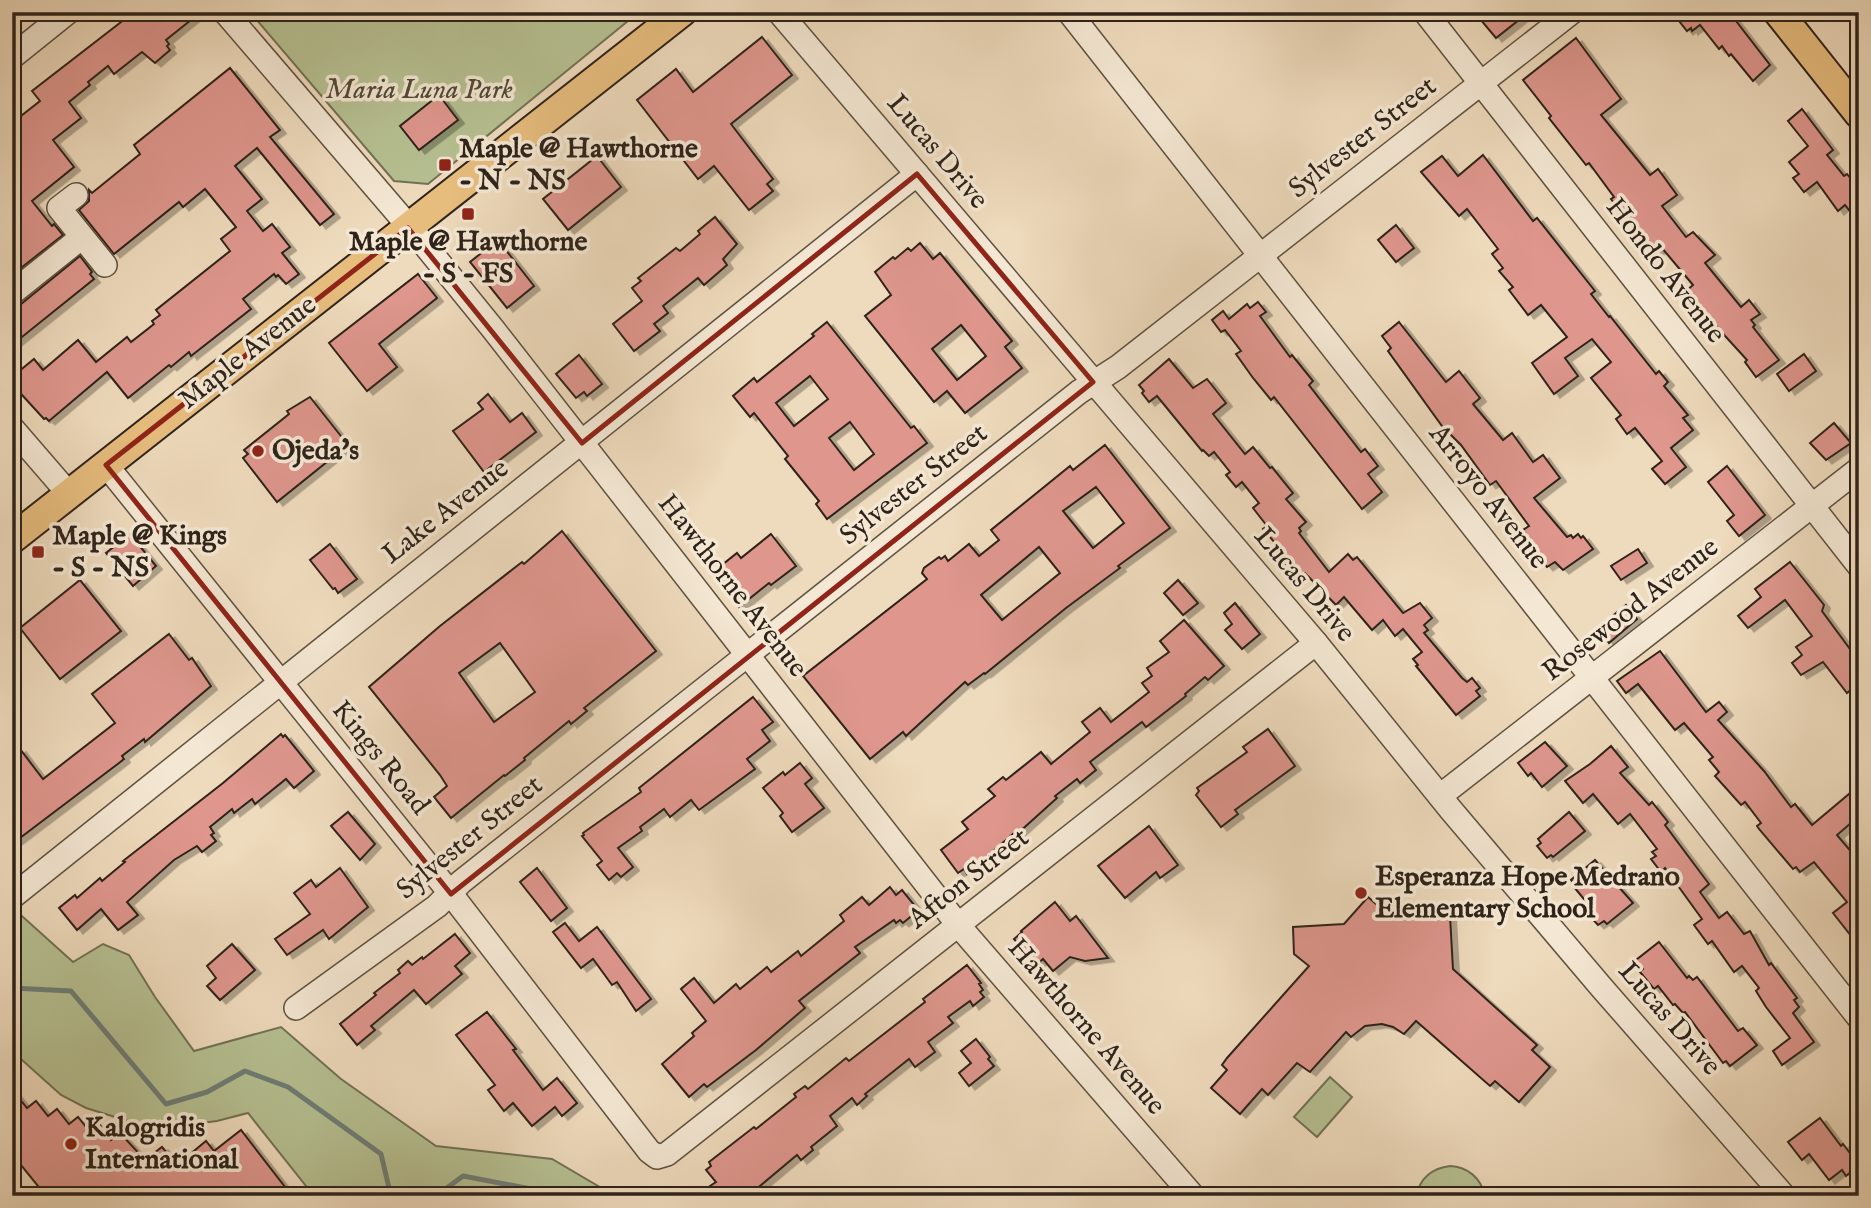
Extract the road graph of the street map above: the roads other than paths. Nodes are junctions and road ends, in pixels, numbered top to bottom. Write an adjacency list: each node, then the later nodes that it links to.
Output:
1 (68, 12): 9 (street)
2 (225, 12): 14 (street, Hawthorne Avenue)
3 (682, 12): 14 (main road, Maple Avenue)
4 (779, 12): 12 (street, Lucas Drive)
5 (1069, 12): 16 (street, Arroyo Avenue)
6 (1425, 12): 10 (street, Hondo Avenue)
7 (1572, 12): 10 (street, Sylvester Street)
8 (1778, 12): 11 (main road)
9 (12, 57)
10 (1481, 84): 16 (street, Sylvester Street); 25 (street, Hondo Avenue)
11 (1859, 114)
12 (917, 174): 19 (street, Lucas Drive); 21 (street, Lake Avenue)
13 (76, 195): 15 (street)
14 (408, 228): 21 (street, Hawthorne Avenue); 22 (main road, Maple Avenue)
15 (82, 237): 17 (street); 18 (street)
16 (1261, 255): 19 (street, Sylvester Street); 30 (street, Arroyo Avenue)
17 (104, 265)
18 (12, 293)
19 (1093, 382): 28 (street, Lucas Drive); 29 (street, Sylvester Street)
20 (12, 428): 24 (street)
21 (582, 443): 29 (street, Hawthorne Avenue); 31 (street, Lake Avenue)
22 (106, 465): 24 (main road, Maple Avenue); 31 (street, Kings Road)
23 (1859, 469): 25 (street, Rosewood Avenue)
24 (69, 494): 26 (main road, Maple Avenue)
25 (1812, 506): 27 (street, Hondo Avenue); 30 (street, Rosewood Avenue)
26 (12, 539)
27 (1859, 566)
28 (1316, 643): 32 (street, Lucas Drive); 35 (street, Afton Street)
29 (748, 654): 33 (street, Sylvester Street); 35 (street, Hawthorne Avenue)
30 (1592, 678): 32 (street, Rosewood Avenue); 37 (street, Arroyo Avenue)
31 (279, 682): 33 (street, Kings Road); 34 (street, Lake Avenue)
32 (1440, 796): 40 (street, Lucas Drive)
33 (451, 894): 36 (street, Sylvester Street); 38 (street, Kings Road)
34 (12, 897)
35 (959, 926): 38 (street, Afton Street); 39 (street, Hawthorne Avenue)
36 (296, 1008)
37 (1859, 1018)
38 (657, 1157)
39 (1193, 1196)
40 (1784, 1196)

